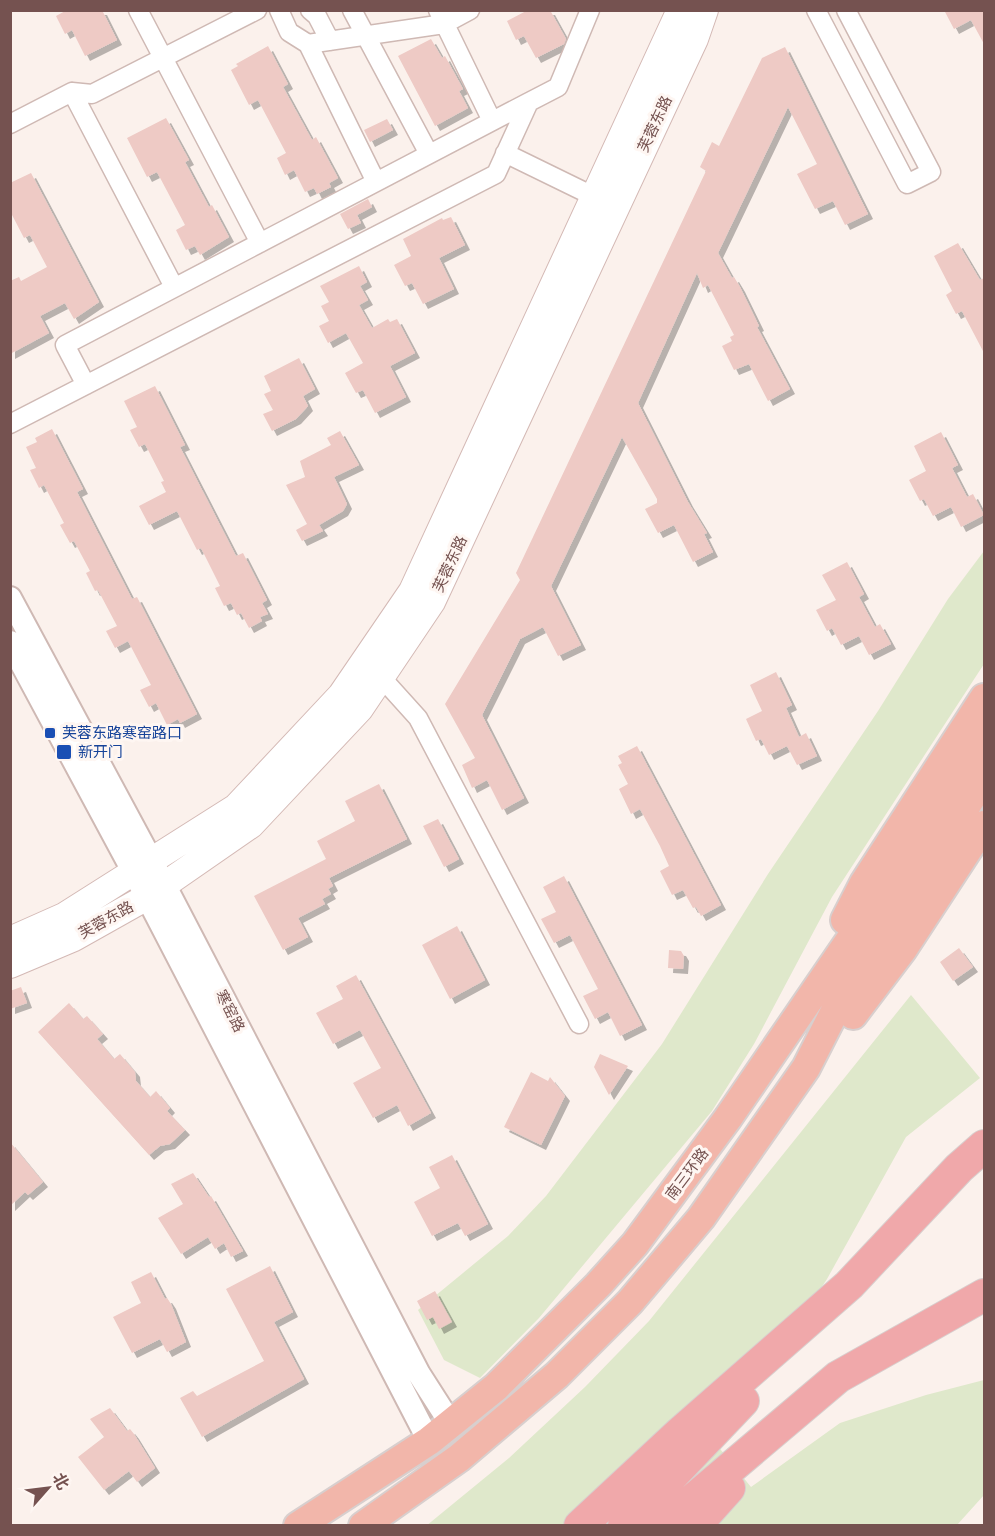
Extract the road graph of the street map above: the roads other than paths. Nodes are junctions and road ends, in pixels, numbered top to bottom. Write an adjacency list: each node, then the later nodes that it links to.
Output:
1 (138, 10): 16 (street)
2 (256, 10): 16 (street)
3 (279, 10): 15 (street)
4 (310, 10): 14 (street)
5 (352, 10): 13 (street)
6 (470, 10): 12 (street)
7 (590, 10): 18 (street)
8 (680, 10): 24 (main road, 芙蓉东路)
9 (705, 10): 31 (main road, 芙蓉东路)
10 (816, 10): 11 (street)
11 (846, 10)
12 (441, 17): 13 (street); 19 (street)
13 (365, 36): 14 (street); 22 (street)
14 (330, 41): 15 (street)
15 (308, 44): 23 (street)
16 (163, 58): 17 (street); 25 (street)
17 (72, 92): 20 (street); 26 (street)
18 (529, 102): 19 (street); 21 (street)
19 (492, 121): 22 (street)
20 (10, 124)
21 (505, 153): 24 (street); 27 (street)
22 (429, 154): 23 (street)
23 (376, 182): 25 (street)
24 (595, 197): 36 (main road, 芙蓉东路)
25 (260, 243): 26 (street)
26 (174, 288): 27 (street)
27 (86, 385): 28 (street)
28 (10, 424)
29 (10, 597): 36 (street, 寒窑路)
30 (10, 642): 36 (street, 寒窑路)
31 (381, 677): 37 (main road, 芙蓉东路); 41 (street)
32 (984, 698): 42 (highway)
33 (984, 737): 38 (highway, 南三环路)
34 (984, 778): 38 (highway, 南三环路)
35 (984, 825): 43 (highway)
36 (142, 866): 37 (street, 寒窑路); 39 (main road, 芙蓉东路)
37 (156, 891): 40 (main road, 芙蓉东路); 48 (street, 寒窑路); 49 (street, 寒窑路)
38 (898, 891): 42 (highway, 南三环路); 43 (highway, 南三环路)
39 (10, 939)
40 (10, 965)
41 (579, 1024)
42 (780, 1043): 48 (highway, 南三环路)
43 (806, 1068): 51 (highway, 南三环路)
44 (984, 1146): 46 (highway)
45 (984, 1295): 47 (highway)
46 (831, 1302): 52 (highway); 53 (highway)
47 (816, 1393): 54 (highway); 55 (highway)
48 (451, 1424): 49 (highway, 南三环路)
49 (429, 1441): 50 (highway, 南三环路)
50 (298, 1526)
51 (363, 1526)
52 (580, 1526)
53 (624, 1526)
54 (662, 1526)
55 (695, 1526)

